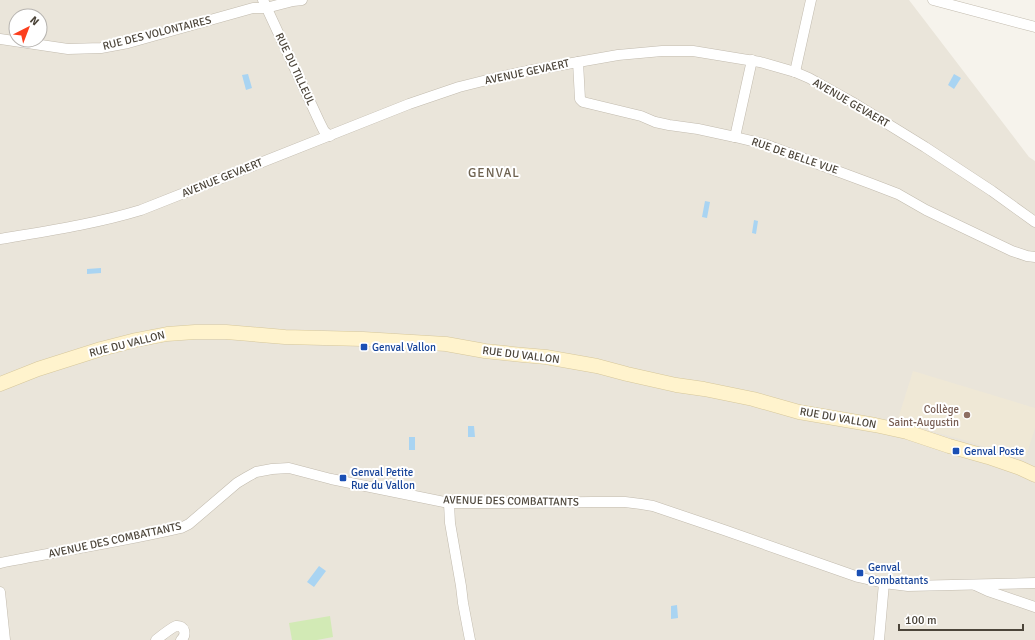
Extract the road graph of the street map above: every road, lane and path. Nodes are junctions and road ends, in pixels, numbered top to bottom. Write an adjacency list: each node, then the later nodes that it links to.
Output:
1 (302, 0): 4 (street, RUE DES VOLONTAIRES)
2 (811, 0): 9 (street)
3 (933, 0): 5 (street)
4 (264, 4): 6 (street, RUE DES VOLONTAIRES); 10 (street, RUE DU TILLEUL)
5 (1035, 27)
6 (0, 39)
7 (752, 60): 8 (street, AVENUE GEVAERT); 9 (street, AVENUE GEVAERT); 11 (street)
8 (578, 62): 10 (street, AVENUE GEVAERT); 11 (street, RUE DE BELLE VUE)
9 (795, 72): 12 (street, AVENUE GEVAERT)
10 (330, 136): 13 (street, AVENUE GEVAERT)
11 (735, 137): 14 (street, RUE DE BELLE VUE)
12 (1035, 222)
13 (0, 239)
14 (1035, 257)
15 (0, 384): 16 (street, RUE DU VALLON)
16 (1035, 475)
17 (449, 503): 18 (street, AVENUE DES COMBATTANTS); 19 (street, AVENUE DES COMBATTANTS); 27 (street)
18 (0, 563)
19 (884, 582): 21 (street, AVENUE DES COMBATTANTS); 28 (street)
20 (1035, 583): 21 (street, AVENUE DES COMBATTANTS)
21 (973, 584): 23 (street)
22 (0, 592): 24 (street)
23 (1035, 607)
24 (5, 640)
25 (156, 640): 26 (street)
26 (181, 640)
27 (470, 640)
28 (879, 640)

